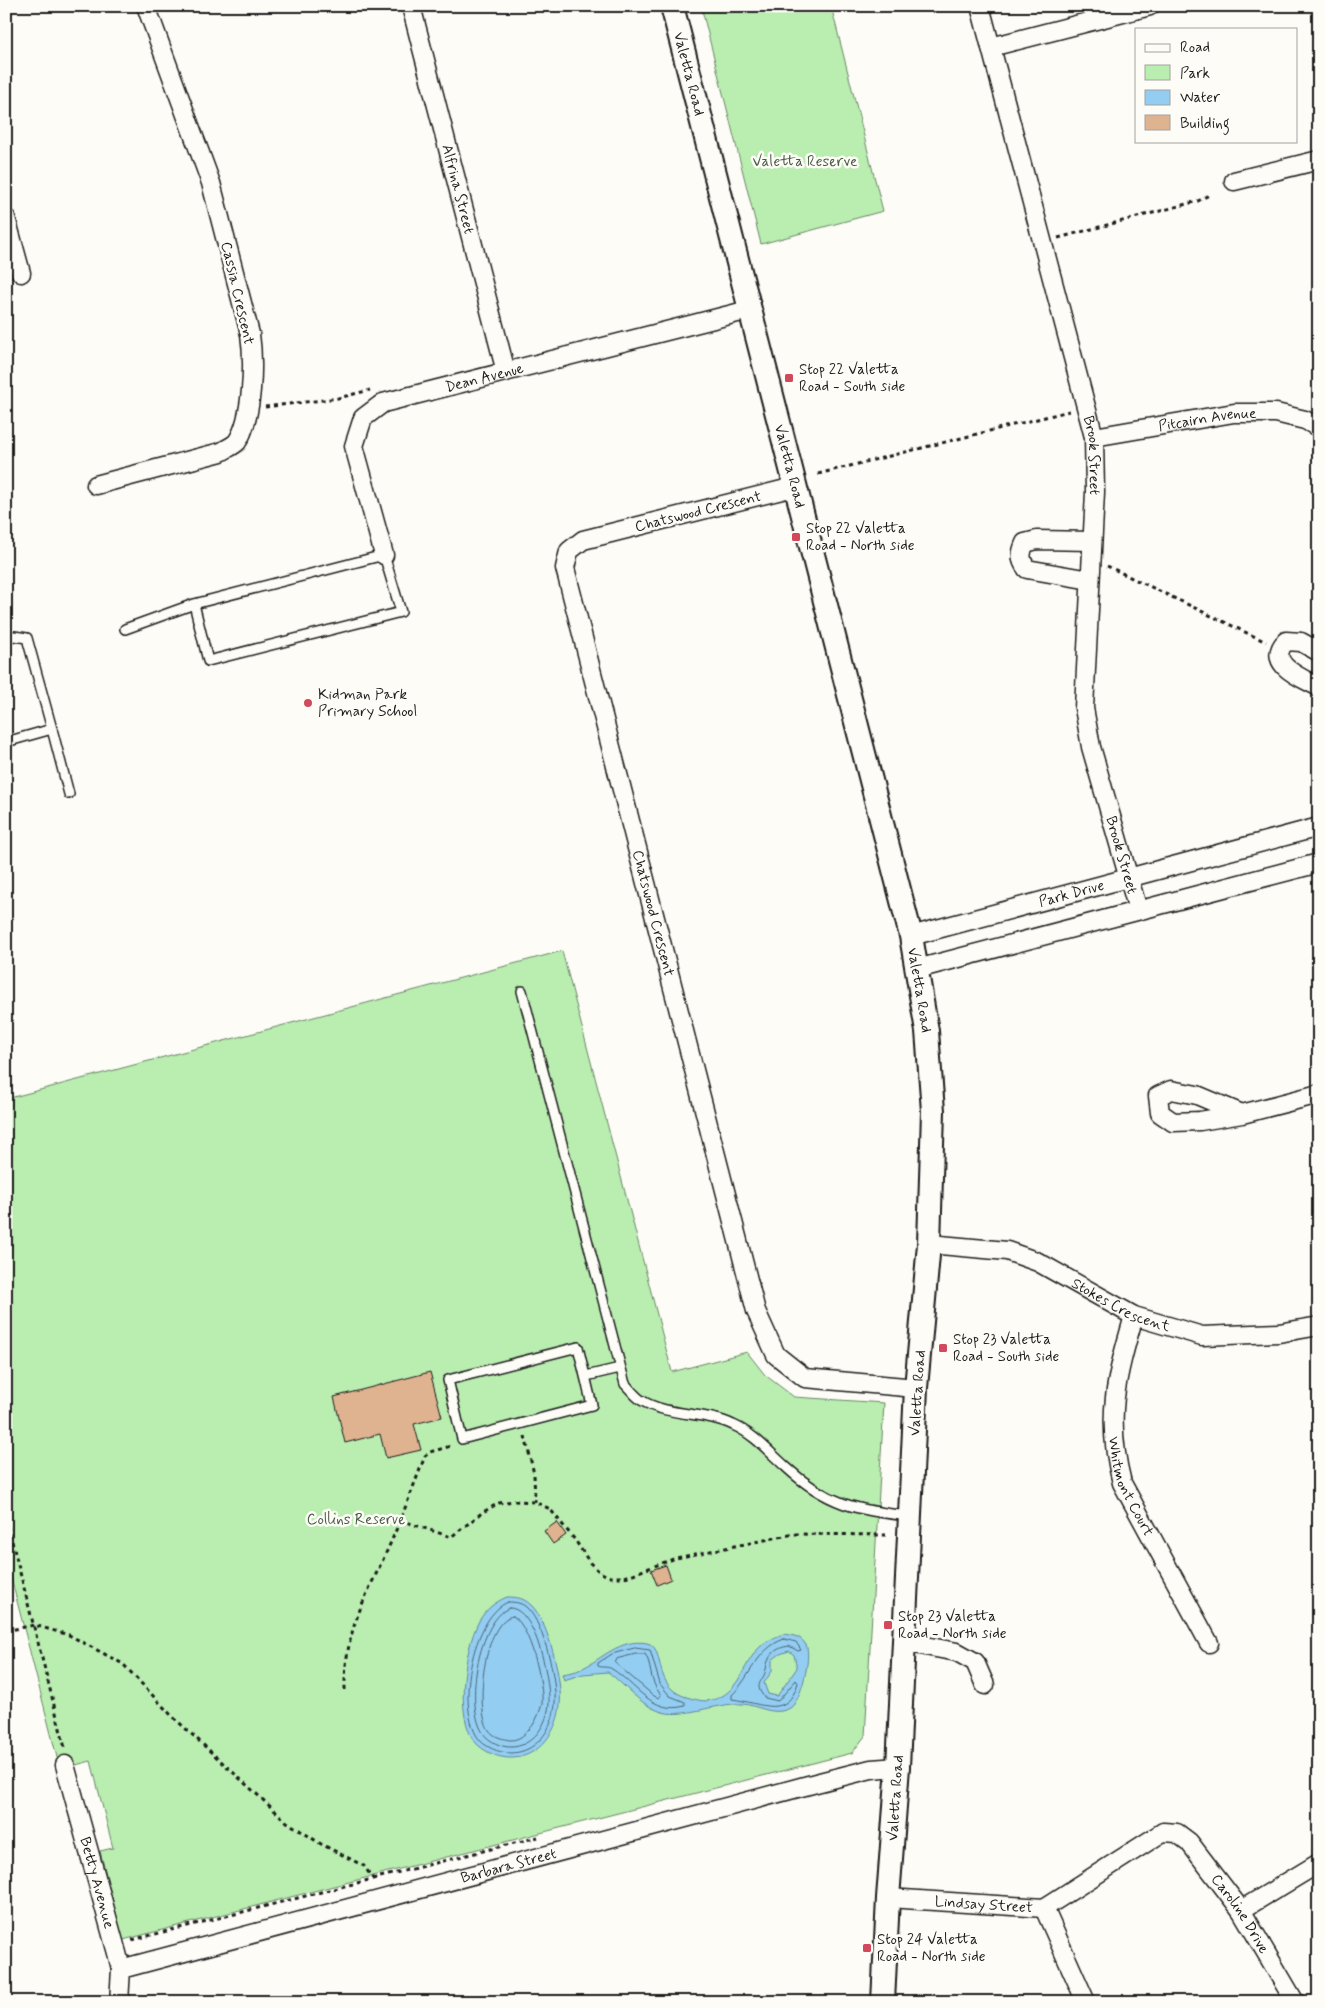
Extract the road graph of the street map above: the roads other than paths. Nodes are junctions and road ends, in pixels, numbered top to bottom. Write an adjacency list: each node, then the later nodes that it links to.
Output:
1 (146, 6): 15 (street, Cassia Crescent)
2 (411, 6): 12 (street, Alfrina Street)
3 (672, 6): 11 (street, Valetta Road)
4 (980, 6): 6 (street, Brook Street)
5 (1150, 6): 6 (street)
6 (991, 47): 14 (street, Brook Street)
7 (1319, 160): 8 (street)
8 (1234, 181)
9 (6, 218): 10 (street)
10 (21, 273)
11 (749, 310): 12 (street, Dean Avenue); 16 (street, Valetta Road)
12 (506, 372): 18 (street, Dean Avenue)
13 (1319, 428): 14 (street, Pitcairn Avenue)
14 (1094, 437): 17 (street, Brook Street)
15 (96, 485)
16 (794, 487): 32 (street, Valetta Road); 42 (street, Chatswood Crescent)
17 (1092, 549): 19 (street, Brook Street); 19 (street)
18 (384, 555): 20 (lane); 20 (lane)
19 (1090, 580): 30 (street, Brook Street)
20 (194, 604): 21 (lane)
21 (125, 629)
22 (6, 638): 25 (lane)
23 (1319, 652): 24 (street)
24 (1319, 687)
25 (52, 729): 26 (lane); 27 (lane)
26 (6, 742)
27 (69, 794)
28 (1319, 827): 30 (street, Park Drive)
29 (1319, 863): 31 (street)
30 (1128, 879): 31 (street, Brook Street); 32 (street, Park Drive)
31 (1138, 910): 33 (street)
32 (912, 936): 33 (street, Valetta Road)
33 (917, 968): 37 (street, Valetta Road)
34 (522, 991): 40 (lane)
35 (1319, 1094): 36 (street)
36 (1242, 1114)
37 (929, 1244): 38 (street, Stokes Crescent); 42 (street, Valetta Road)
38 (1134, 1316): 39 (street, Stokes Crescent); 45 (street, Whitmont Court)
39 (1319, 1326)
40 (620, 1368): 41 (lane); 43 (lane)
41 (586, 1376): 41 (lane)
42 (916, 1388): 43 (street, Valetta Road)
43 (911, 1516): 44 (street, Valetta Road)
44 (904, 1642): 46 (street); 48 (street, Valetta Road)
45 (1209, 1643)
46 (985, 1685)
47 (65, 1765): 54 (street, Betty Avenue)
48 (898, 1767): 51 (street, Valetta Road); 54 (street, Barbara Street)
49 (1177, 1833): 52 (street, Lindsay Street); 53 (street, Caroline Drive)
50 (1319, 1863): 53 (street)
51 (888, 1898): 52 (street, Lindsay Street); 56 (street, Valetta Road)
52 (1044, 1908): 57 (street)
53 (1241, 1910): 58 (street, Caroline Drive)
54 (120, 1969): 55 (street, Betty Avenue)
55 (119, 2002)
56 (883, 2002)
57 (1086, 2002)
58 (1295, 2002)

